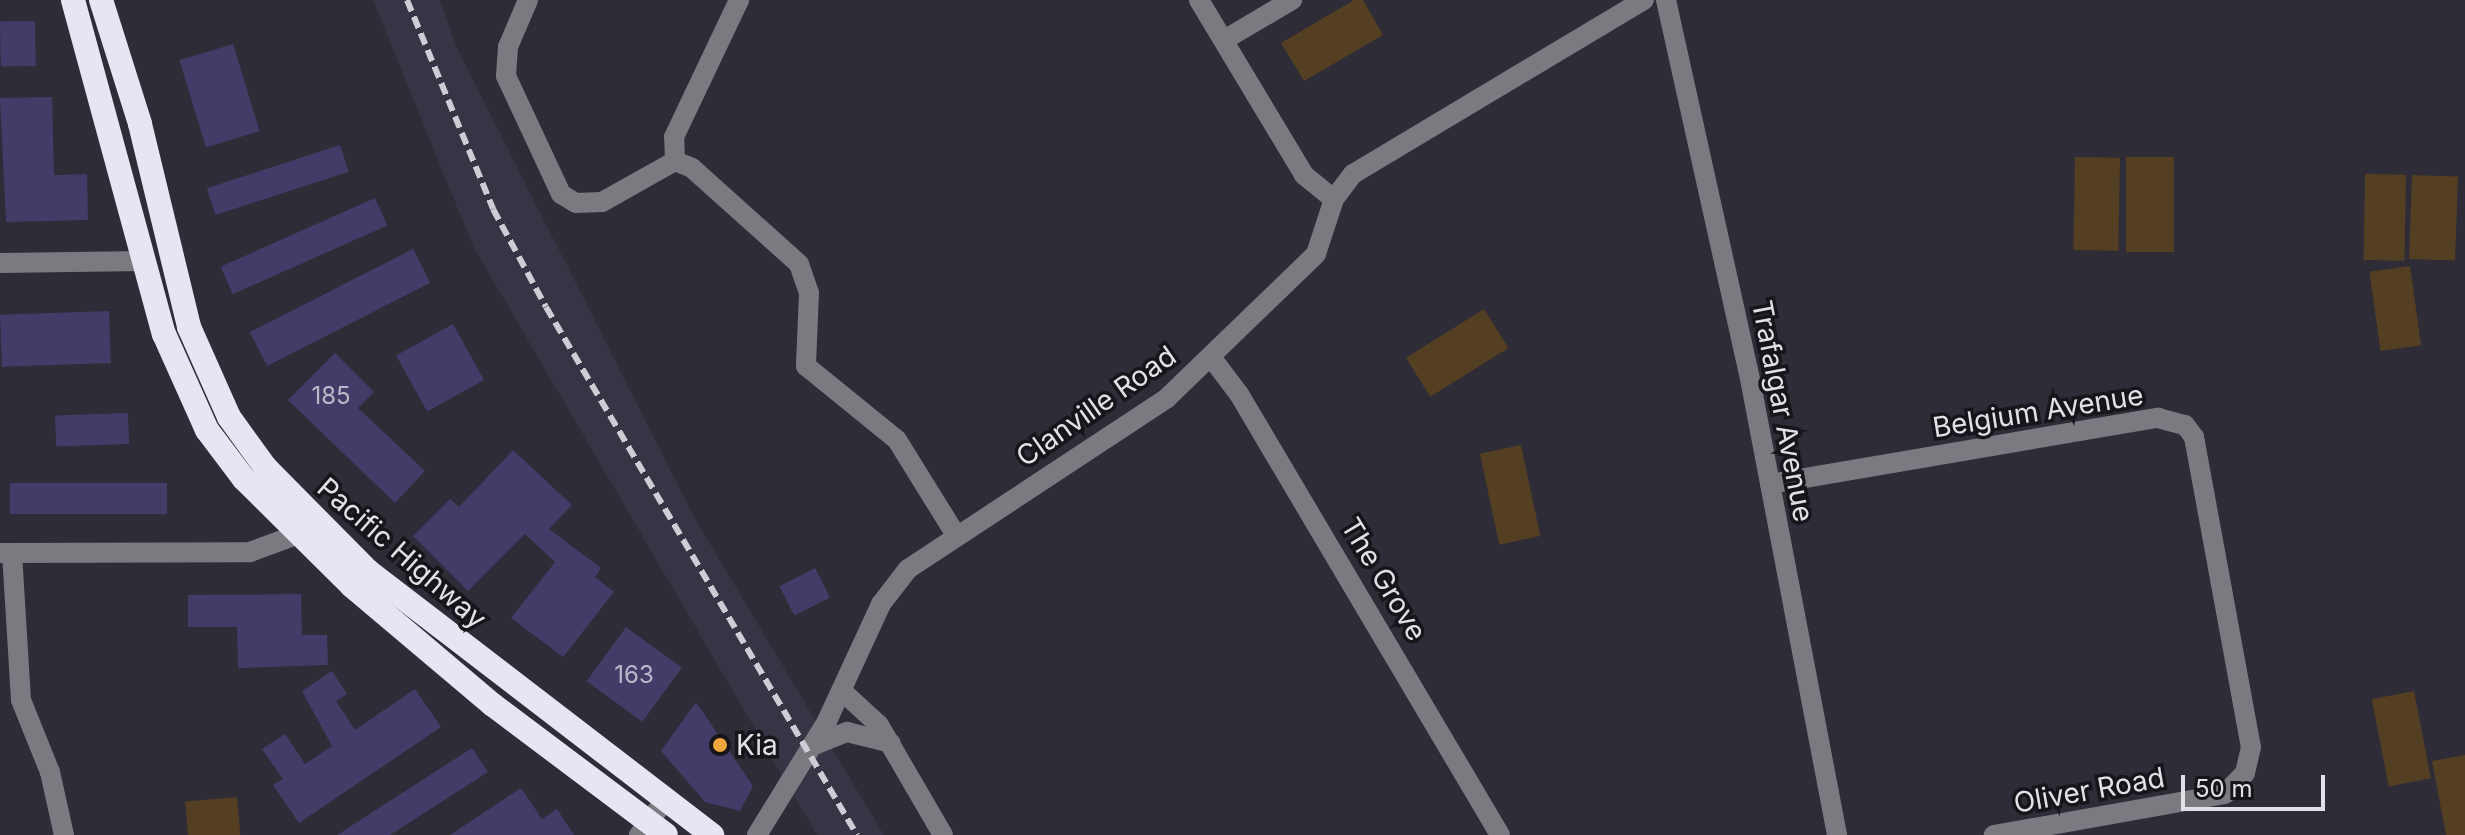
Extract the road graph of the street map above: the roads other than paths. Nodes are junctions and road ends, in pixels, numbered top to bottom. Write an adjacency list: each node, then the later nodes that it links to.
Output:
1 (73, 0): 12 (highway, Pacific Highway)
2 (101, 0): 23 (highway, Pacific Highway)
3 (528, 0): 10 (street)
4 (739, 0): 10 (street)
5 (1199, 0): 9 (street)
6 (1292, 0): 9 (street)
7 (1644, 0): 11 (street, Clanville Road)
8 (1666, 0): 15 (street, Trafalgar Avenue)
9 (1224, 40): 11 (street)
10 (675, 161): 17 (street)
11 (1334, 199): 14 (street, Clanville Road)
12 (144, 261): 13 (street); 16 (highway, Pacific Highway)
13 (0, 263)
14 (1211, 357): 17 (street, Clanville Road); 29 (street, The Grove)
15 (1770, 484): 22 (street, Belgium Avenue); 30 (street, Trafalgar Avenue)
16 (296, 535): 18 (street); 24 (highway, Pacific Highway)
17 (956, 535): 19 (street, Clanville Road)
18 (6, 553): 25 (street)
19 (842, 691): 20 (street, Clanville Road); 21 (street)
20 (831, 727): 21 (street); 27 (street, Clanville Road)
21 (891, 743): 28 (street)
22 (2237, 786): 31 (street, Oliver Road)
23 (665, 800): 24 (street); 26 (highway, Pacific Highway)
24 (651, 830)
25 (64, 835)
26 (712, 835)
27 (757, 835)
28 (943, 835)
29 (1500, 835)
30 (1837, 835)
31 (1994, 835)

